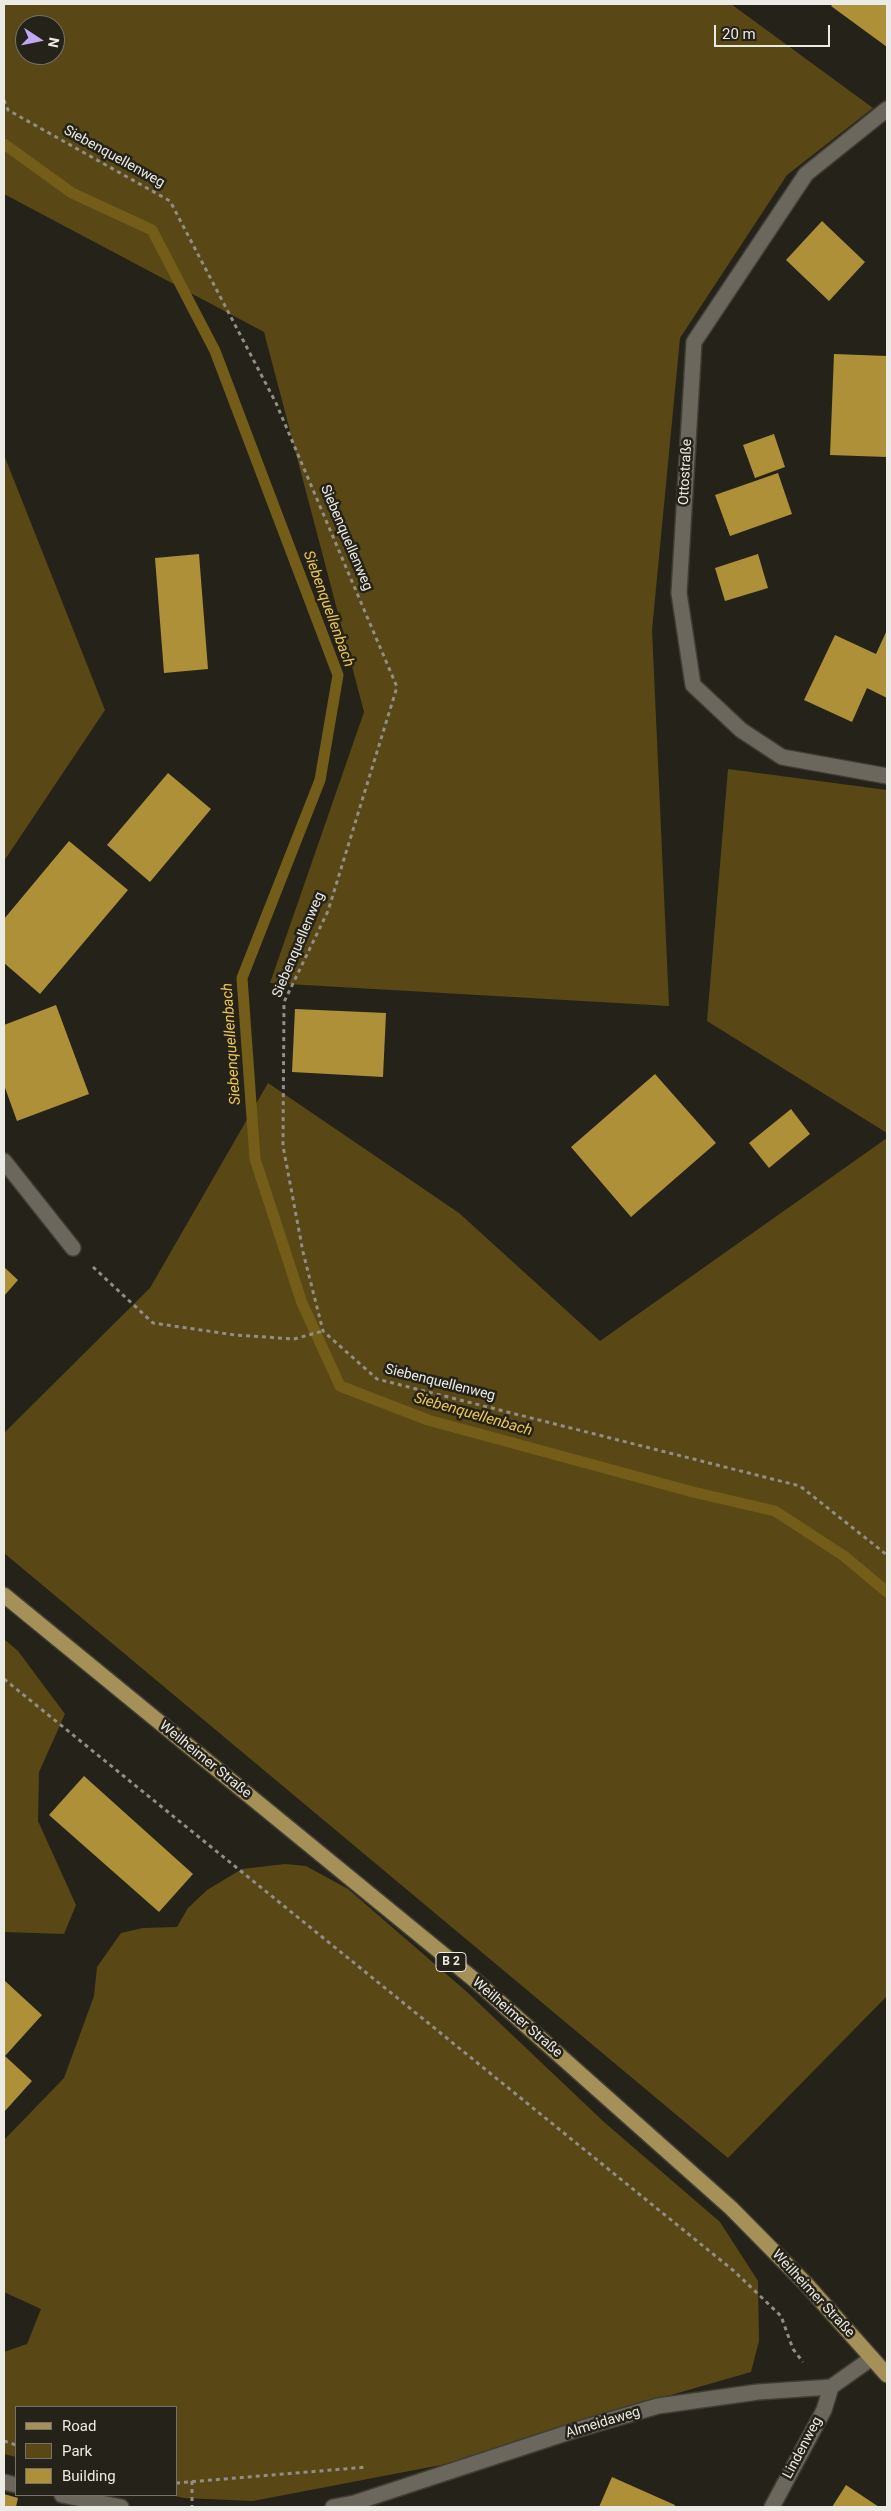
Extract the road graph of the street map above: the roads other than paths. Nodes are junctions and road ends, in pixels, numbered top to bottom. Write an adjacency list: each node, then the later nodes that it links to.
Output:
1 (887, 109): 2 (street, Ottostraße)
2 (887, 776)
3 (4, 1161): 4 (street)
4 (73, 1248)
5 (4, 1595): 6 (main road, Weilheimer Straße / B 2)
6 (872, 2358): 7 (main road, Weilheimer Straße / B 2); 8 (street)
7 (887, 2375)
8 (830, 2388): 11 (street, Almeidaweg); 12 (street, Lindenweg)
9 (67, 2496): 10 (street)
10 (121, 2507)
11 (334, 2507)
12 (772, 2507)

